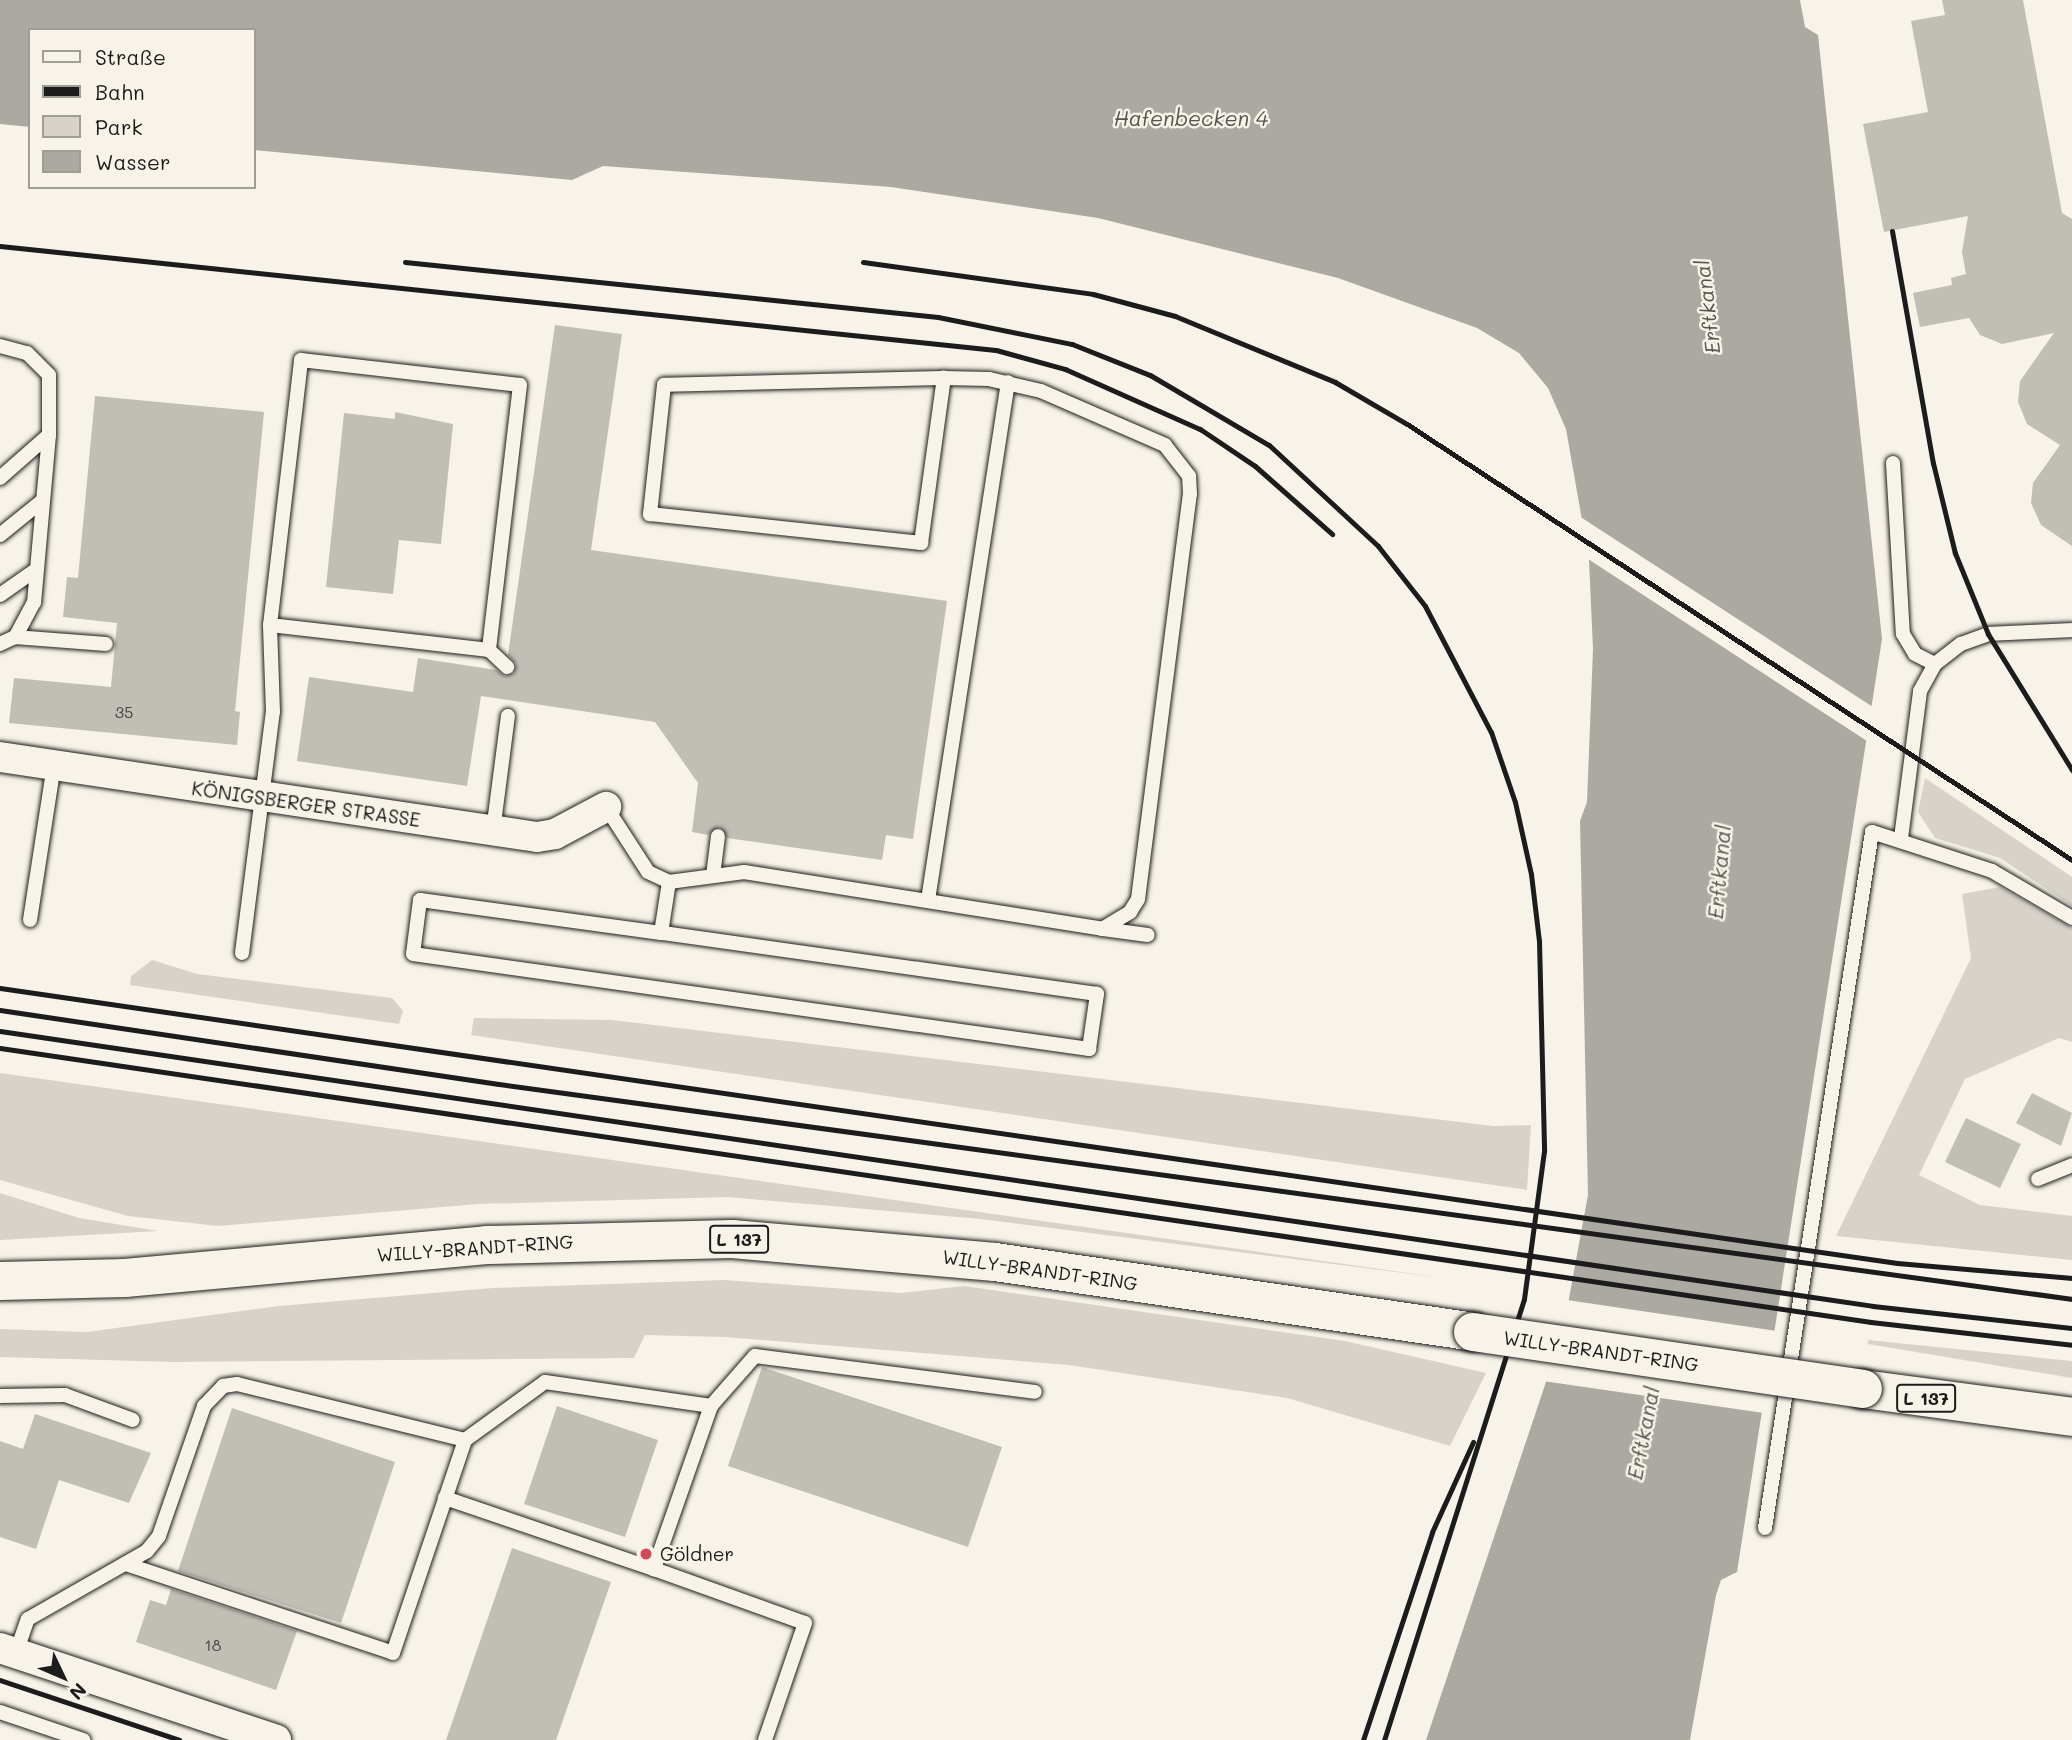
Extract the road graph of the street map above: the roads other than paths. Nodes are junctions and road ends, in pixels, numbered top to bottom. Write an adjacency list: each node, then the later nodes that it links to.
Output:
1 (0, 346): 4 (lane)
2 (944, 378): 2 (lane); 3 (lane)
3 (1007, 382): 29 (lane); 32 (lane)
4 (49, 435): 6 (lane); 7 (lane)
5 (1893, 463): 17 (lane)
6 (0, 478)
7 (43, 500): 8 (lane); 9 (lane)
8 (0, 535)
9 (37, 569): 10 (lane); 13 (lane)
10 (0, 595)
11 (270, 625): 16 (lane); 16 (lane); 22 (lane)
12 (2072, 630): 17 (lane)
13 (15, 637): 14 (lane); 15 (lane)
14 (0, 644)
15 (106, 644)
16 (489, 650): 18 (lane)
17 (1935, 664): 26 (lane)
18 (507, 667)
19 (508, 716): 24 (lane)
20 (0, 757): 21 (street, KÖNIGSBERGER STRASSE)
21 (54, 765): 22 (street, KÖNIGSBERGER STRASSE); 31 (lane)
22 (264, 798): 24 (street, KÖNIGSBERGER STRASSE); 35 (lane)
23 (606, 807): 24 (street, KÖNIGSBERGER STRASSE); 28 (lane)
24 (493, 831)
25 (718, 836): 27 (lane)
26 (1901, 838): 30 (lane); 46 (lane)
27 (713, 876): 28 (lane); 29 (lane)
28 (669, 882): 33 (lane)
29 (928, 900): 32 (lane)
30 (2072, 918)
31 (30, 920)
32 (1102, 929): 34 (lane)
33 (661, 933): 33 (lane)
34 (1148, 935)
35 (242, 953)
36 (2072, 1165): 37 (lane)
37 (2038, 1179)
38 (0, 1281): 42 (main road, WILLY-BRANDT-RING / L 137, bridge)
39 (1035, 1392): 41 (lane)
40 (0, 1396): 43 (lane)
41 (711, 1406): 44 (lane); 48 (lane)
42 (2072, 1417)
43 (133, 1420)
44 (465, 1440): 45 (lane); 47 (lane)
45 (445, 1498): 47 (lane); 48 (lane)
46 (1765, 1528)
47 (126, 1564): 49 (lane)
48 (654, 1569): 53 (lane)
49 (8, 1651): 52 (street)
50 (0, 1712): 51 (lane)
51 (83, 1740)
52 (276, 1740)
53 (765, 1740)

